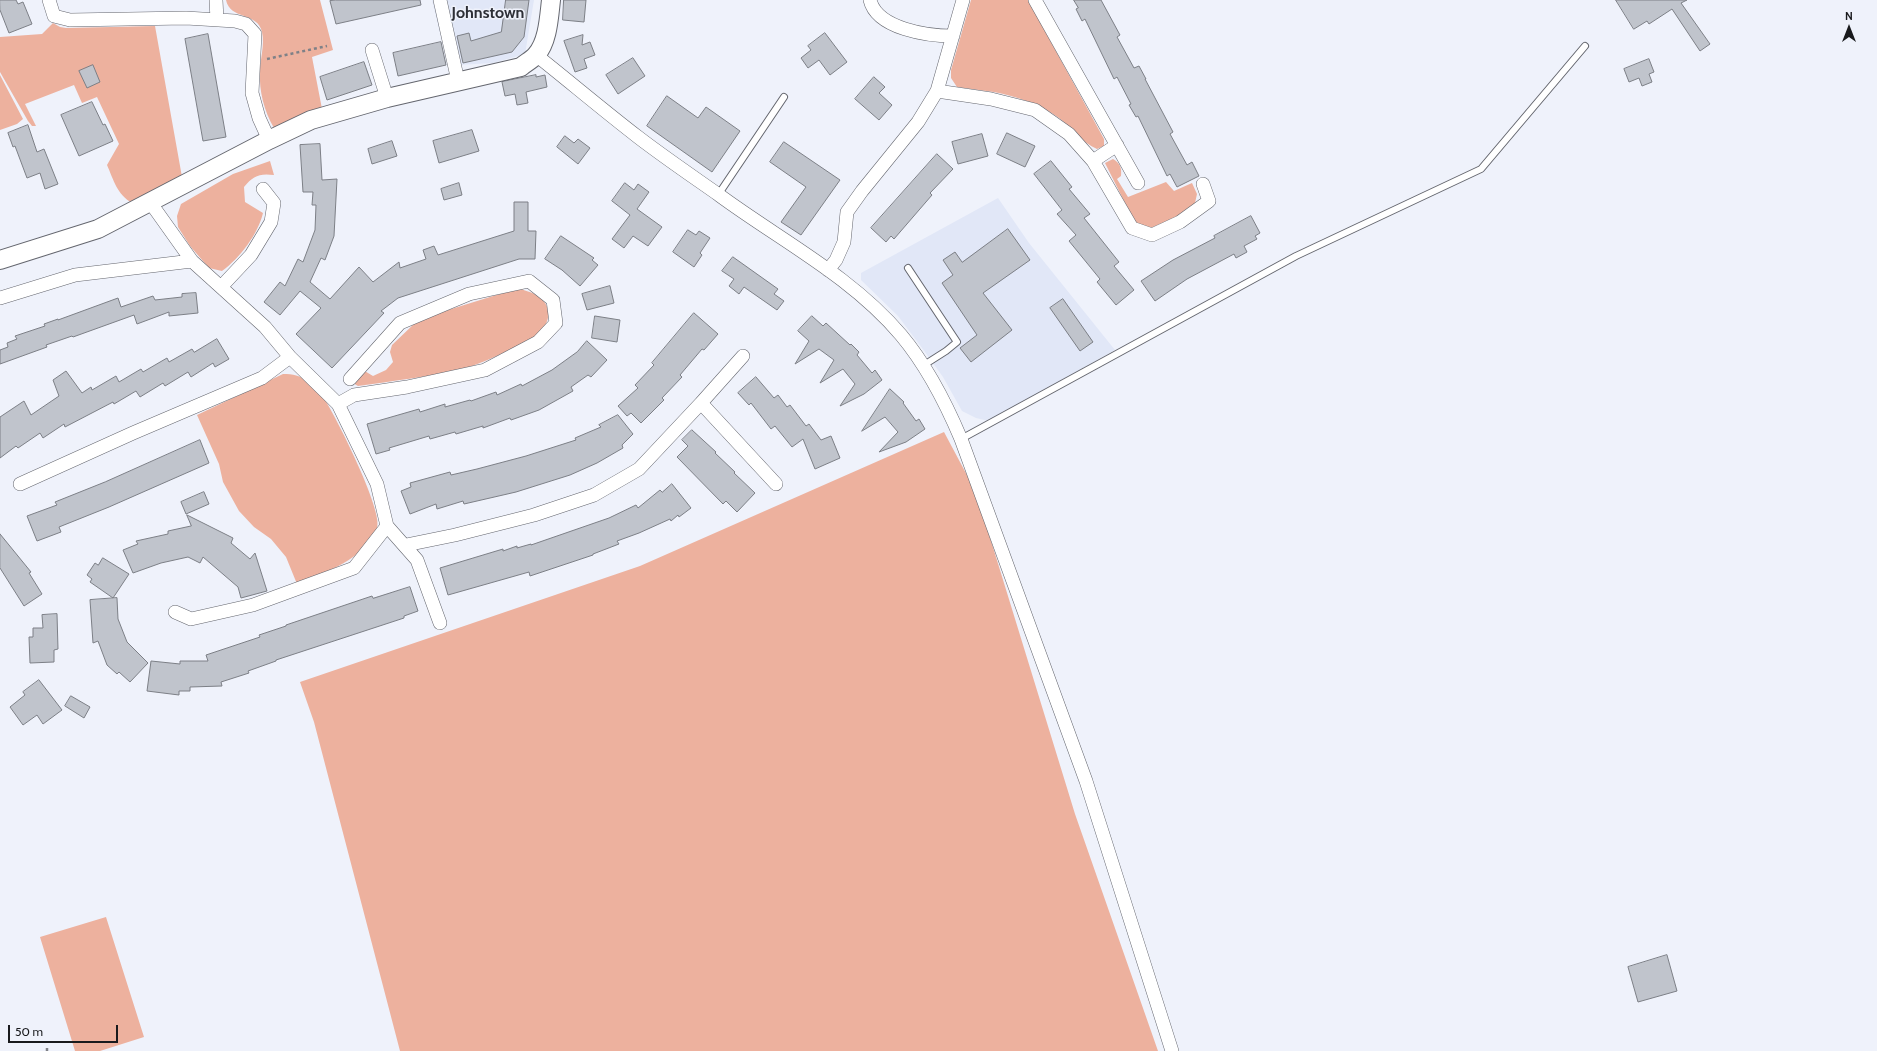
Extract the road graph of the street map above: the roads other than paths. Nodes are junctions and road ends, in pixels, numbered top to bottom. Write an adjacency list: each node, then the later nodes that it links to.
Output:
1 (49, 0): 8 (street)
2 (216, 0): 8 (street)
3 (440, 0): 13 (street)
4 (551, 0): 12 (street)
5 (870, 0): 9 (street)
6 (963, 0): 9 (street)
7 (1035, 0): 18 (street)
8 (217, 20): 17 (street)
9 (953, 36): 14 (street)
10 (1585, 46): 37 (lane)
11 (372, 50): 16 (street)
12 (536, 55): 13 (street); 23 (street)
13 (458, 81): 16 (street)
14 (938, 91): 19 (street); 28 (street)
15 (784, 97): 23 (lane)
16 (387, 98): 17 (street)
17 (269, 140): 24 (street)
18 (1117, 145): 19 (street); 20 (street)
19 (1093, 161): 21 (street)
20 (1138, 183)
21 (1203, 184)
22 (262, 189): 29 (street)
23 (718, 195): 28 (street)
24 (150, 202): 25 (street); 26 (street)
25 (0, 260)
26 (192, 261): 29 (street); 30 (street)
27 (908, 268): 33 (lane)
28 (828, 270): 33 (street)
29 (221, 287): 32 (street)
30 (0, 298)
31 (743, 356): 35 (street)
32 (290, 357): 36 (street); 38 (street)
33 (924, 365): 37 (street)
34 (350, 379): 36 (street)
35 (701, 403): 39 (street); 41 (street)
36 (338, 404): 40 (street)
37 (961, 439): 44 (street)
38 (20, 484)
39 (776, 484)
40 (387, 526): 41 (street); 42 (street)
41 (406, 545): 43 (street)
42 (175, 612)
43 (440, 623)
44 (1172, 1051)

